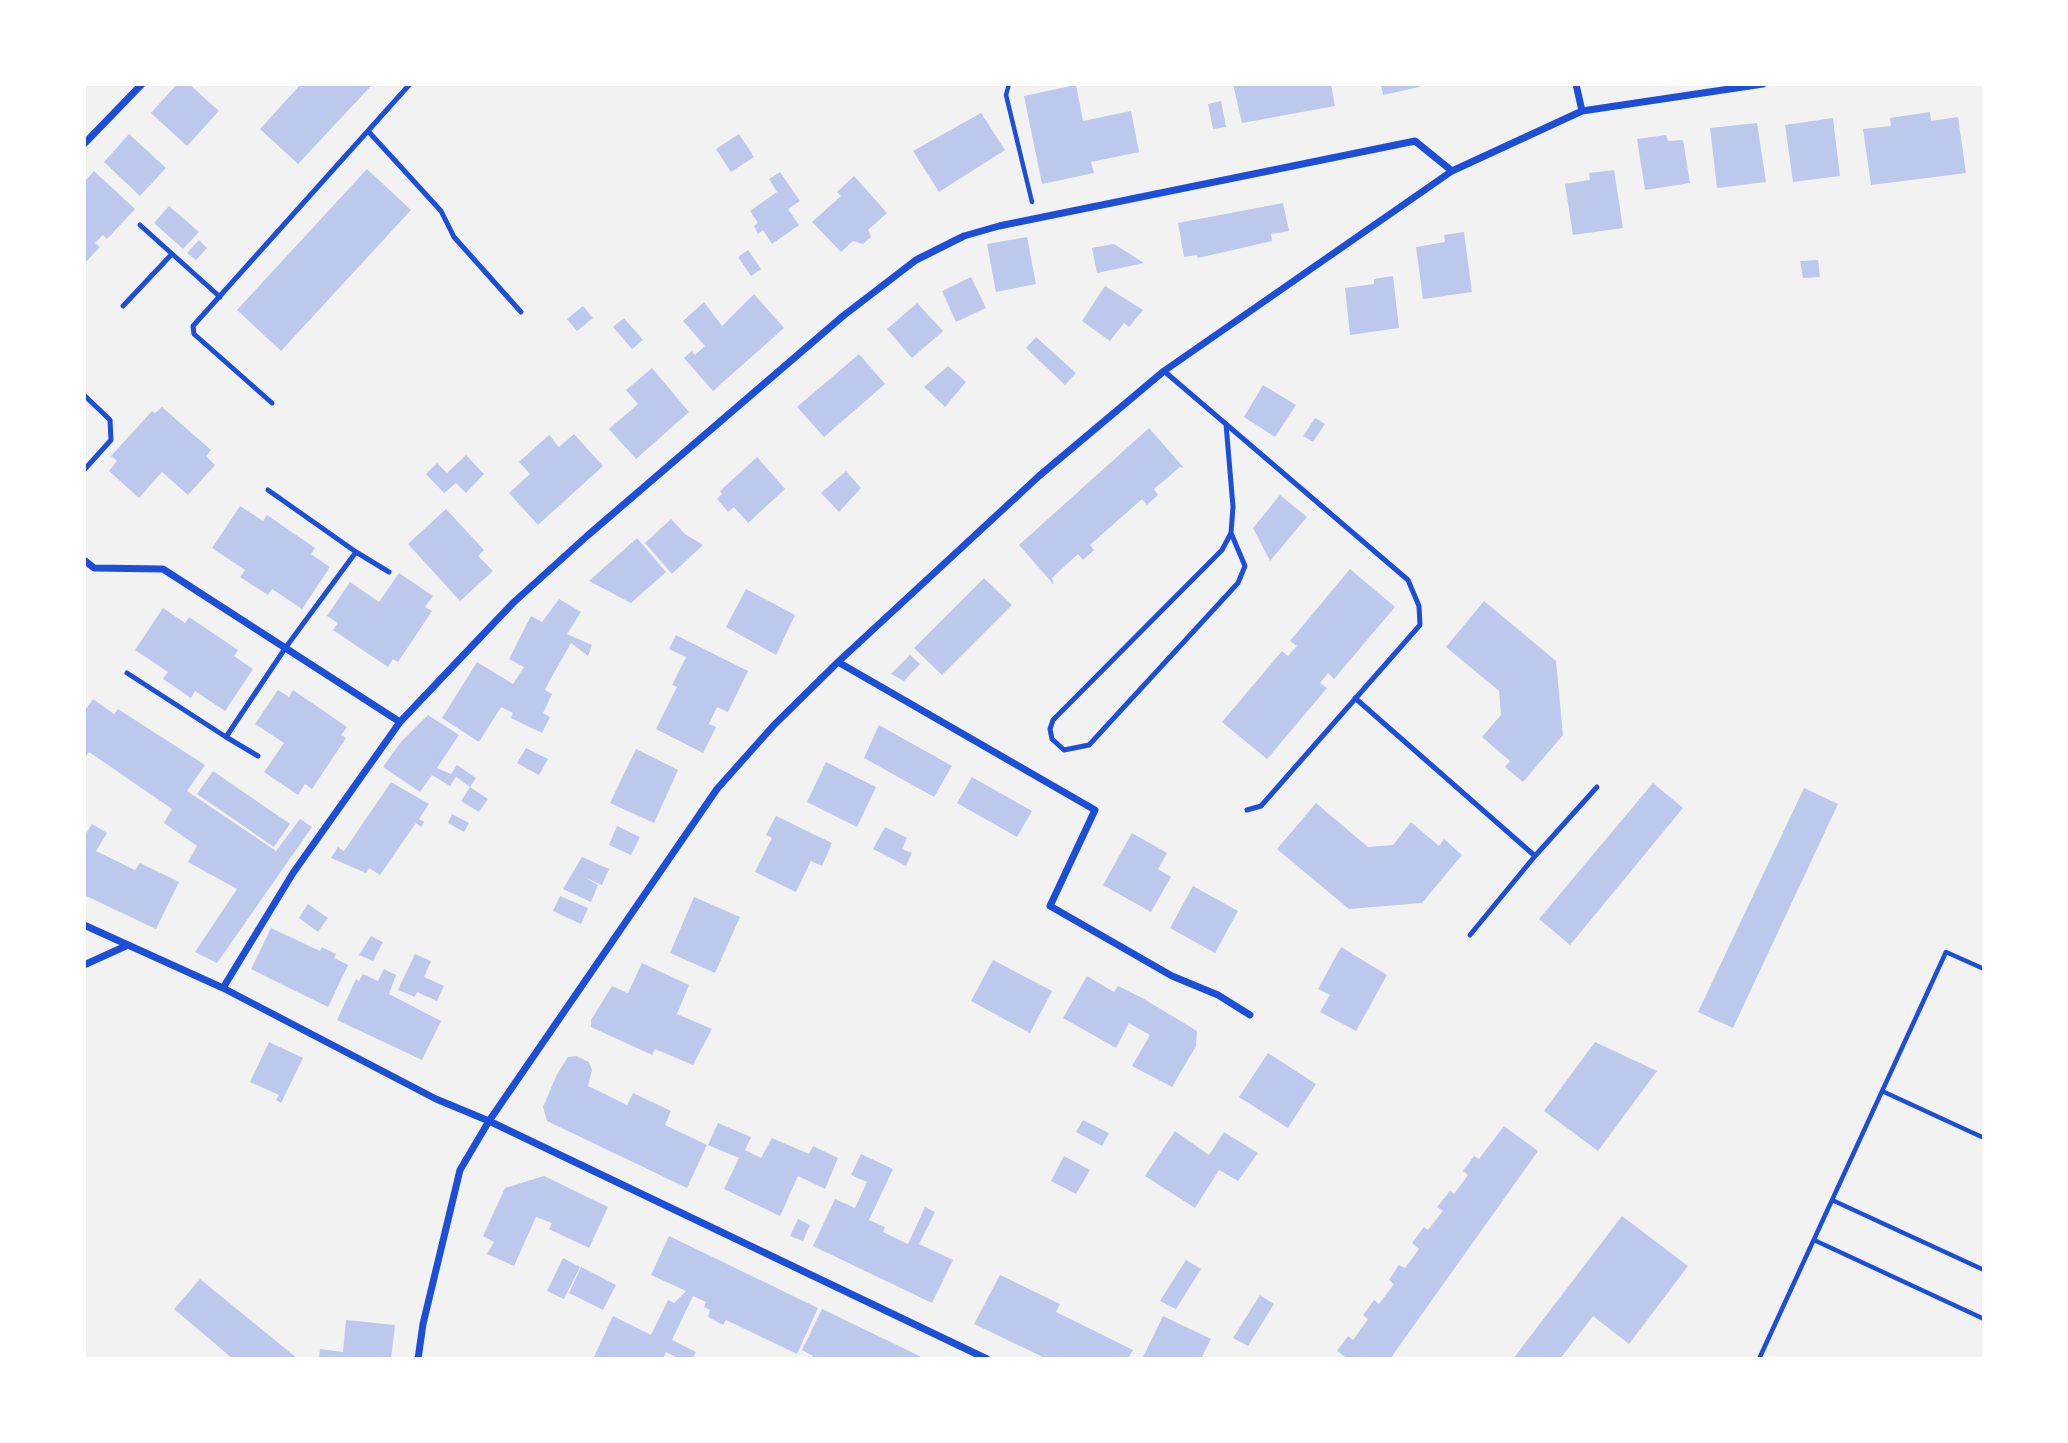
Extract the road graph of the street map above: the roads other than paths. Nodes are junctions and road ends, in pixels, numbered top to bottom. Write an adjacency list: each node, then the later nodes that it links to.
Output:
1 (142, 84): 7 (street)
2 (410, 84): 6 (lane)
3 (1576, 84): 5 (street)
4 (1763, 84): 5 (street)
5 (1582, 111): 8 (street)
6 (368, 131): 11 (lane); 13 (lane)
7 (84, 144)
8 (1452, 171): 14 (street); 28 (street)
9 (140, 225): 10 (lane)
10 (172, 254): 11 (lane); 12 (lane)
11 (220, 297): 16 (lane)
12 (123, 306)
13 (522, 312)
14 (1164, 371): 17 (lane); 25 (street)
15 (84, 395): 18 (lane)
16 (272, 403)
17 (1226, 424): 20 (lane); 27 (lane)
18 (84, 470)
19 (268, 490): 21 (lane)
20 (1231, 533): 20 (lane)
21 (356, 552): 23 (lane); 24 (lane)
22 (84, 560): 24 (street)
23 (388, 572)
24 (286, 647): 28 (street); 29 (lane)
25 (838, 662): 39 (street); 40 (street)
26 (127, 673): 29 (lane)
27 (1356, 698): 32 (lane); 33 (lane)
28 (400, 722): 38 (street)
29 (226, 737): 30 (lane)
30 (258, 755)
31 (1597, 787): 33 (lane)
32 (1247, 810)
33 (1535, 856): 35 (lane)
34 (84, 925): 36 (street)
35 (1470, 935)
36 (128, 945): 37 (street); 38 (street)
37 (84, 965)
38 (223, 988): 40 (street)
39 (1250, 1015)
40 (489, 1121): 41 (street); 42 (street)
41 (418, 1359)
42 (986, 1359)

